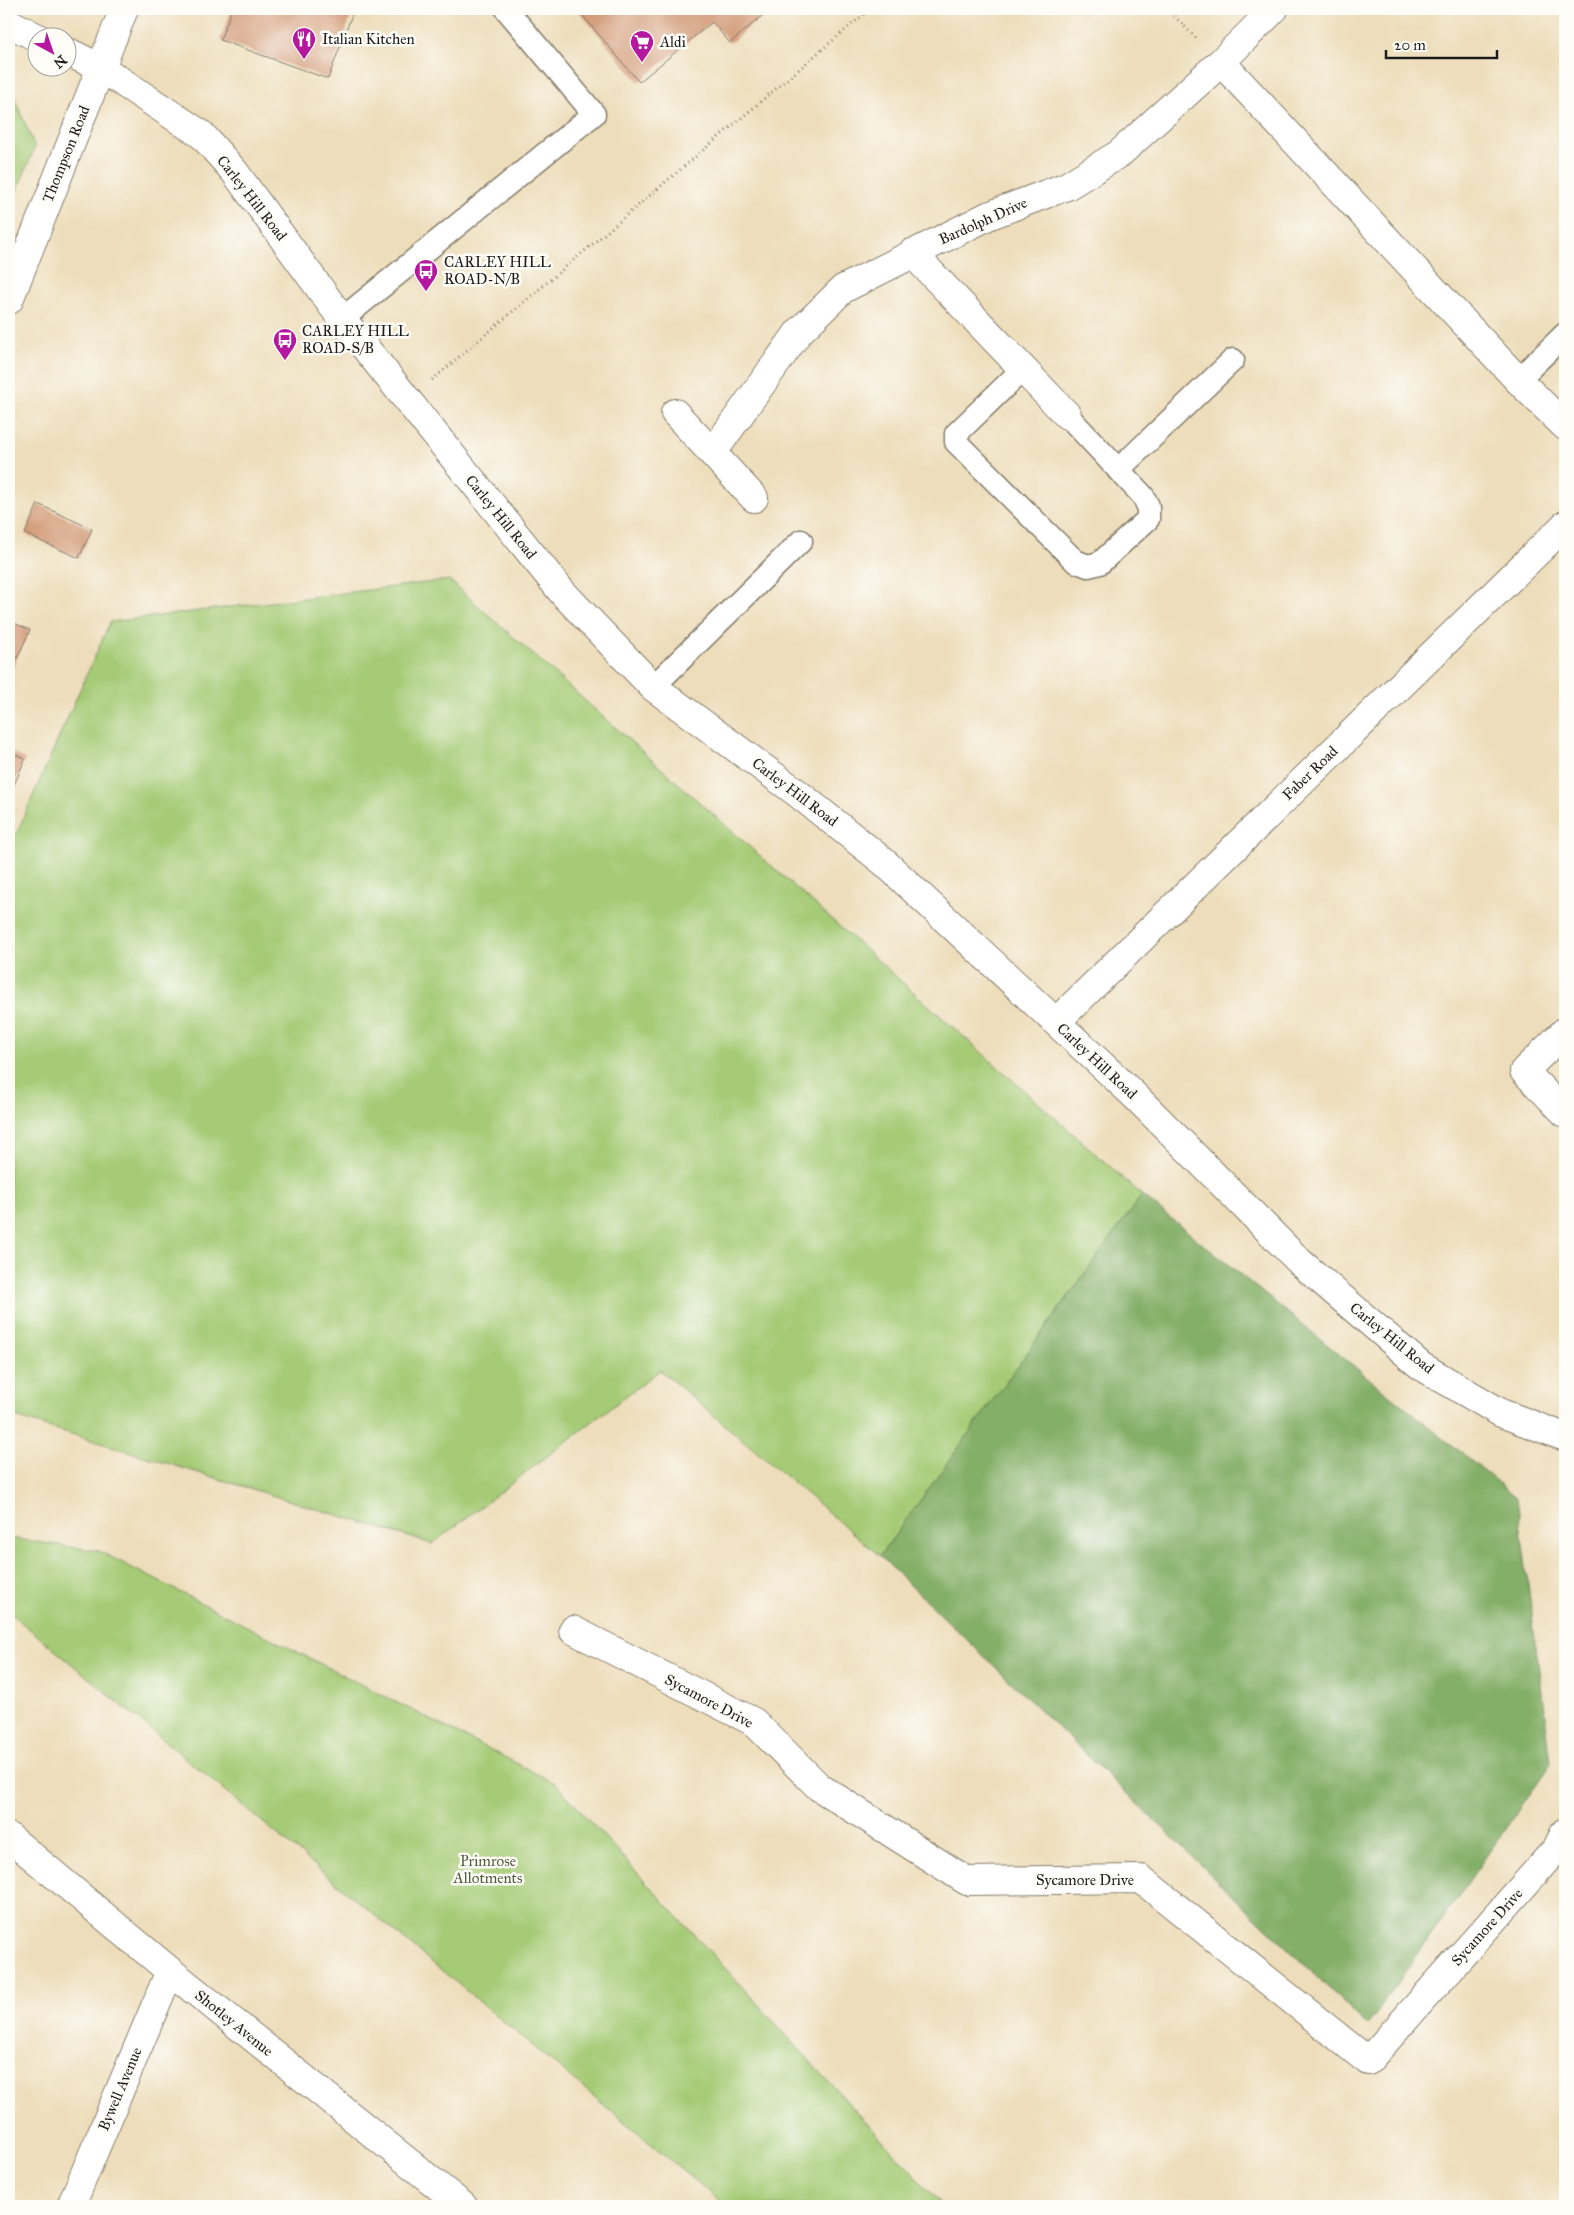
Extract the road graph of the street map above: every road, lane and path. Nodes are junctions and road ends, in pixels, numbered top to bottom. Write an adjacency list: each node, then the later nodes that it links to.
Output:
1 (124, 9): 10 (street, Thompson Road)
2 (506, 9): 13 (lane)
3 (870, 9): 18 (path)
4 (1167, 9): 9 (path)
5 (1274, 9): 9 (street, Bardolph Drive)
6 (9, 24): 7 (street)
7 (28, 33)
8 (78, 57): 10 (street, Carley Hill Road)
9 (1221, 62): 11 (street, Bardolph Drive); 17 (street)
10 (101, 68): 12 (street, Thompson Road); 13 (street, Carley Hill Road)
11 (912, 253): 16 (street); 22 (street, Bardolph Drive)
12 (9, 300)
13 (342, 319): 18 (street, Carley Hill Road)
14 (1565, 334): 17 (lane)
15 (1233, 360): 23 (lane)
16 (1023, 369): 20 (street); 23 (lane)
17 (1518, 380): 21 (street)
18 (408, 400): 27 (street, Carley Hill Road)
19 (675, 413): 22 (street)
20 (1067, 415): 23 (lane)
21 (1565, 426)
22 (713, 452): 24 (street)
23 (1118, 470)
24 (754, 498)
25 (1565, 525): 28 (street, Faber Road)
26 (801, 541): 27 (lane)
27 (653, 687): 28 (street, Carley Hill Road)
28 (1056, 1022): 31 (street, Carley Hill Road)
29 (1565, 1031): 30 (street)
30 (1565, 1113)
31 (1565, 1437)
32 (573, 1630): 33 (street, Sycamore Drive)
33 (1565, 1832)
34 (9, 1837): 35 (street, Shotley Avenue)
35 (170, 1971): 36 (street, Bywell Avenue); 37 (street, Shotley Avenue)
36 (71, 2206)
37 (462, 2206)

